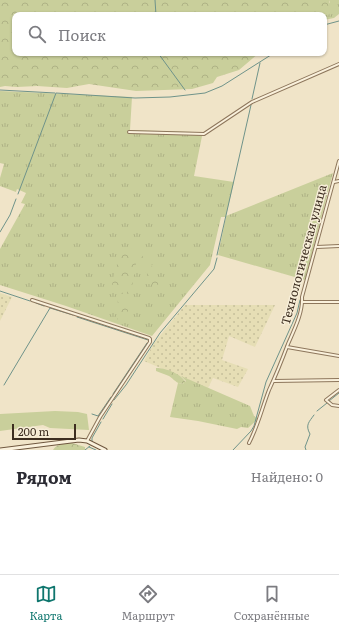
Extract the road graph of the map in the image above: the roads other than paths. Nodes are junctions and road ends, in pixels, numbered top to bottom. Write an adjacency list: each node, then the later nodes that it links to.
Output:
1 (339, 64): 2 (street)
2 (129, 132)
3 (339, 161): 5 (street, Технологическая улица)
4 (339, 181): 5 (street)
5 (334, 182): 7 (street, Технологическая улица)
6 (339, 246): 7 (street)
7 (317, 247): 9 (street, Технологическая улица)
8 (32, 300): 17 (street)
9 (302, 302): 10 (street); 11 (street, Технологическая улица)
10 (339, 302)
11 (287, 347): 12 (street); 14 (street, Технологическая улица)
12 (339, 356)
13 (339, 380): 14 (street)
14 (274, 381): 18 (street, Технологическая улица)
15 (339, 390): 16 (street)
16 (339, 406)
17 (87, 441): 19 (main road); 20 (main road)
18 (249, 443)
19 (0, 450)
20 (105, 450)

